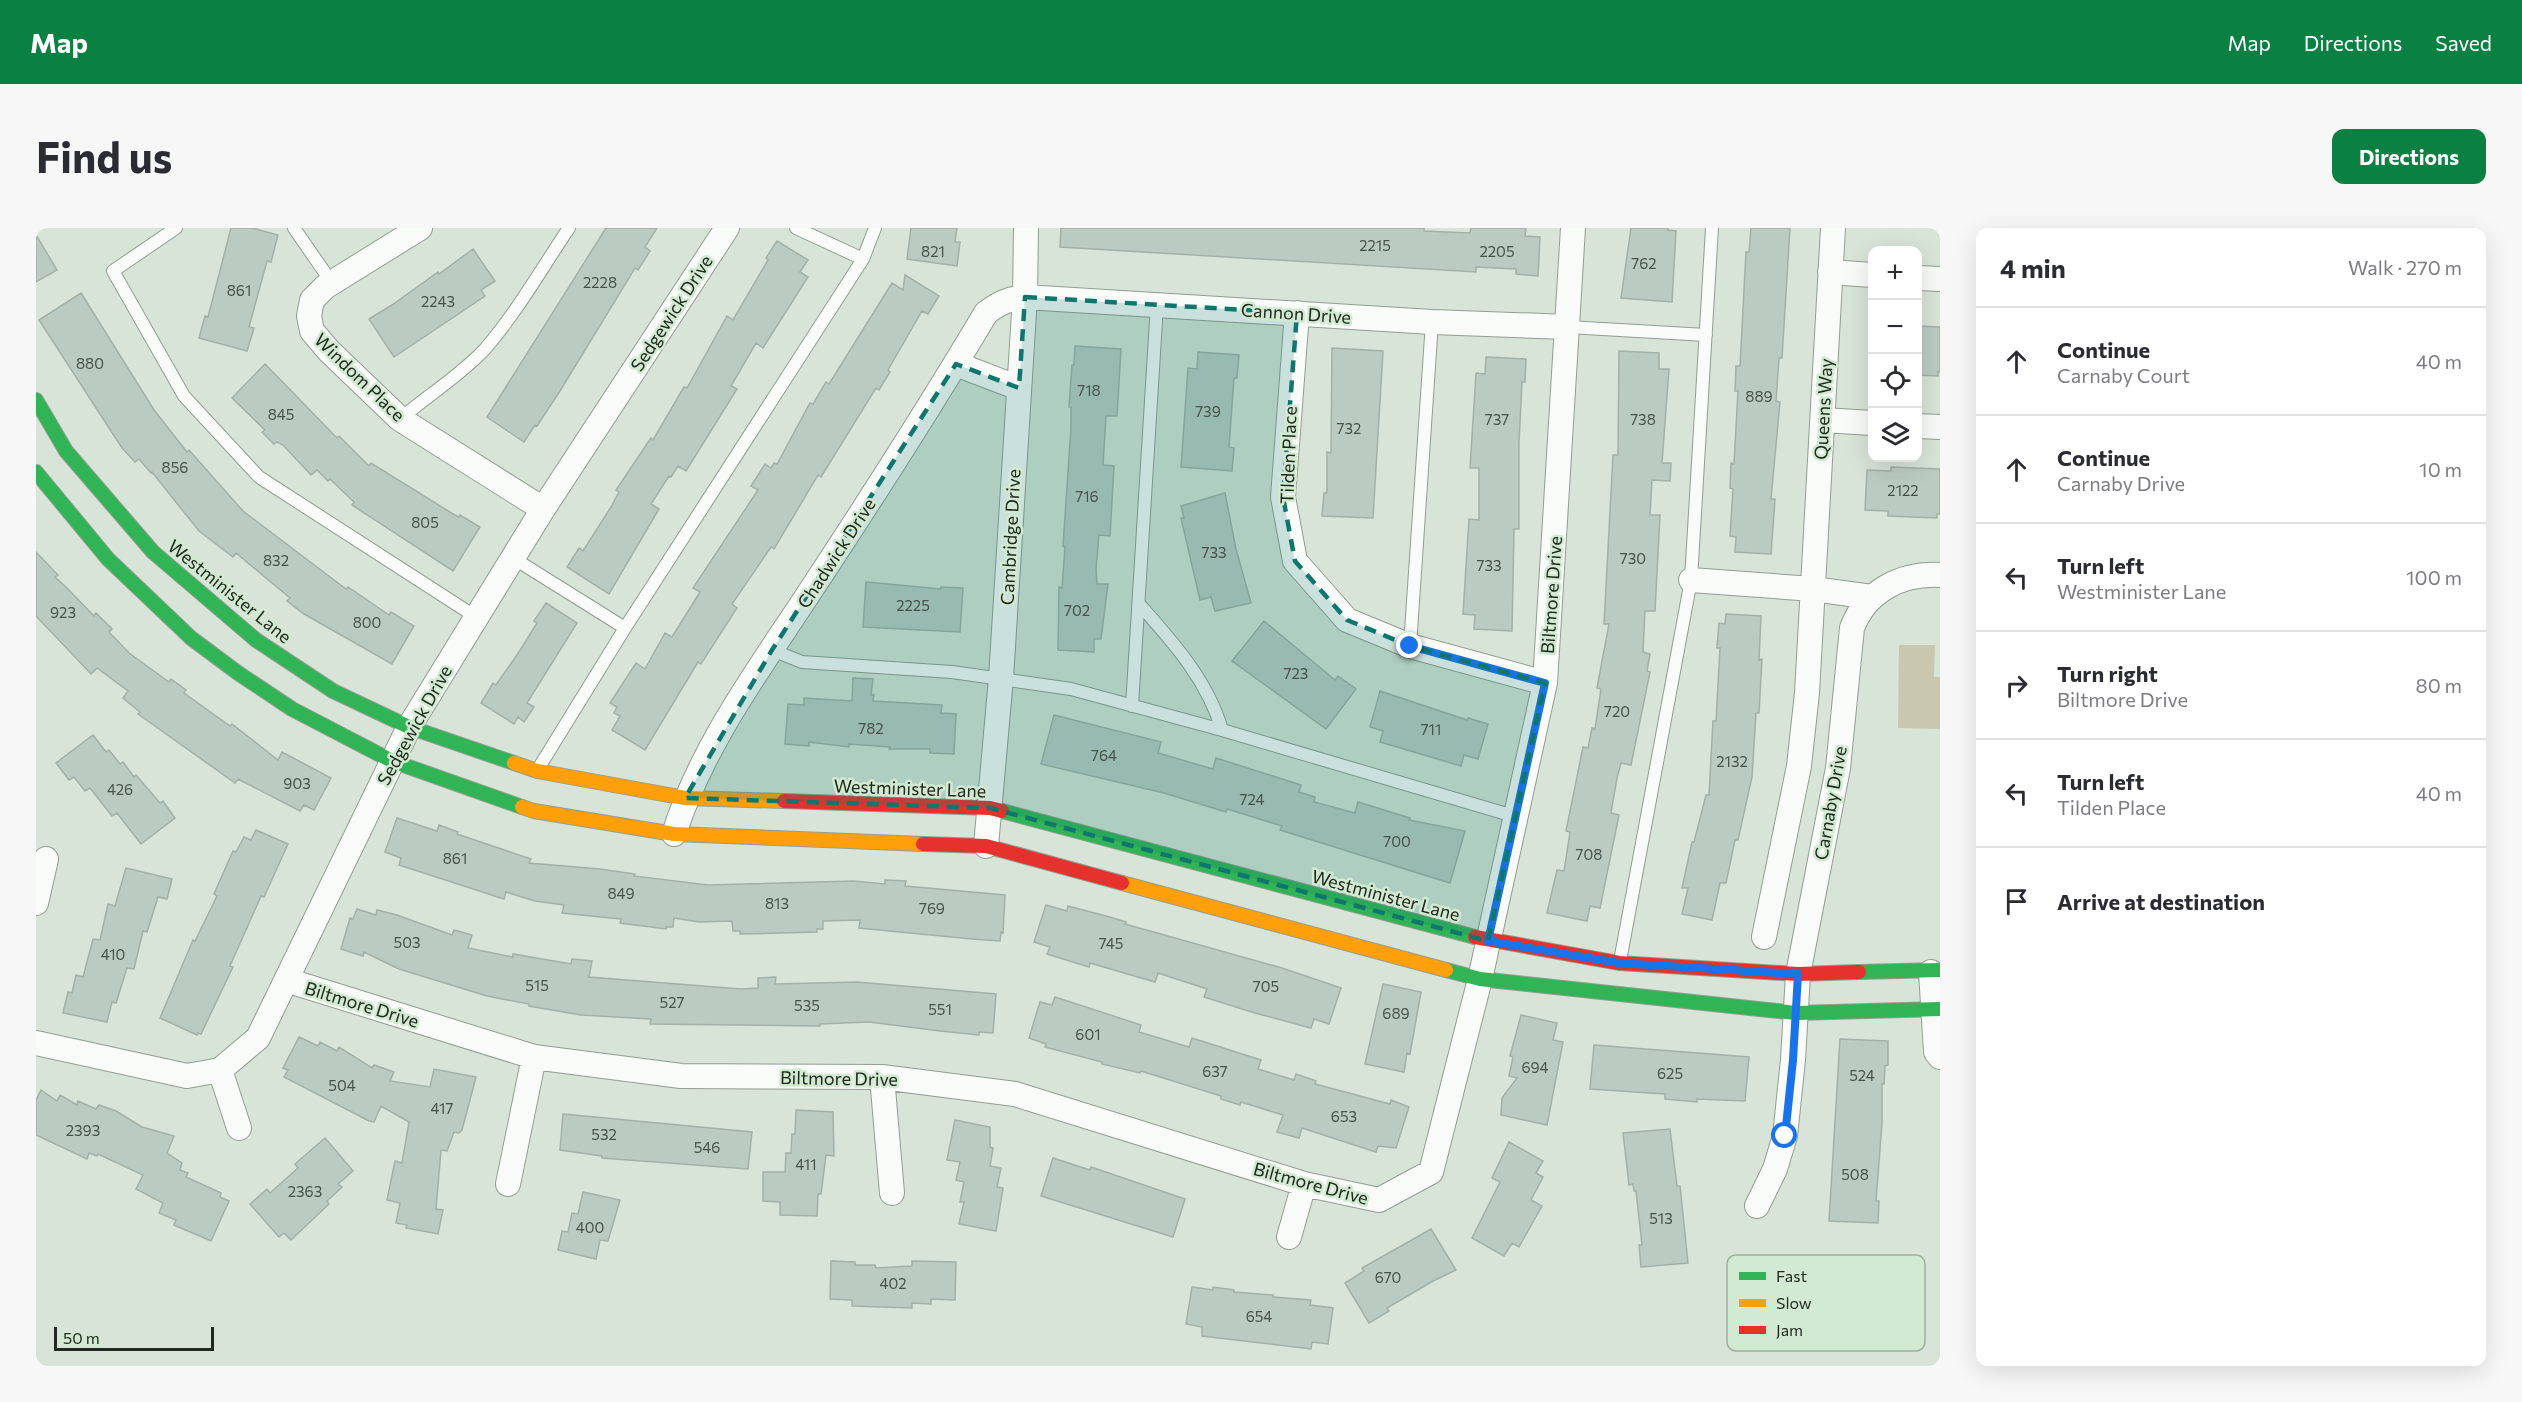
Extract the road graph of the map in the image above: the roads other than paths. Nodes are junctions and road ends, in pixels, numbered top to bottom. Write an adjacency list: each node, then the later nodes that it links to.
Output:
1 (176, 228): 40 (lane)
2 (294, 228): 17 (lane)
3 (420, 228): 17 (street, Windom Place)
4 (569, 228): 27 (lane)
5 (727, 228): 33 (street, Sedgewick Drive)
6 (796, 228): 12 (lane)
7 (875, 228): 12 (lane)
8 (1026, 228): 18 (street, Cambridge Drive)
9 (1573, 228): 22 (street, Biltmore Drive)
10 (1712, 228): 23 (lane)
11 (1833, 228): 13 (street, Queens Way)
12 (862, 259): 41 (lane)
13 (1830, 272): 14 (street); 28 (street, Queens Way)
14 (1868, 275)
15 (1922, 278): 16 (street)
16 (1940, 279)
17 (332, 283): 27 (street, Windom Place)
18 (1024, 297): 19 (street, Cannon Drive); 24 (street, Chadwick Drive); 25 (street, Cambridge Drive)
19 (1157, 305): 20 (street, Cannon Drive); 39 (lane)
20 (1297, 313): 21 (street, Cannon Drive); 42 (street, Tilden Place)
21 (1432, 322): 22 (street, Cannon Drive); 42 (lane)
22 (1568, 327): 23 (lane); 45 (street, Biltmore Drive)
23 (1706, 335): 36 (lane)
24 (956, 364): 25 (street); 43 (street, Chadwick Drive)
25 (1019, 388): 44 (street, Cambridge Drive)
26 (36, 400): 47 (street, Westminister Lane)
27 (400, 419): 33 (street, Windom Place)
28 (1823, 420): 29 (street); 37 (street, Queens Way)
29 (1868, 423)
30 (1922, 426): 31 (street)
31 (1940, 428)
32 (36, 472): 49 (street)
33 (543, 509): 34 (street, Sedgewick Drive)
34 (513, 558): 40 (street, Sedgewick Drive); 41 (lane)
35 (1940, 575): 38 (street, Carnaby Drive)
36 (1691, 580): 37 (street); 62 (lane)
37 (1813, 589): 38 (street); 50 (street, Queens Way)
38 (1872, 597): 51 (street, Carnaby Drive)
39 (1140, 605): 46 (lane); 48 (lane)
40 (476, 617): 47 (street, Sedgewick Drive)
41 (625, 628): 52 (lane)
42 (1410, 646): 45 (street, Tilden Place)
43 (772, 650): 44 (lane); 53 (street, Chadwick Drive)
44 (1001, 678): 46 (lane); 54 (street, Cambridge Drive)
45 (1545, 683): 55 (street, Biltmore Drive)
46 (1132, 706): 48 (lane)
47 (409, 727): 49 (street, Sedgewick Drive); 52 (street, Westminister Lane)
48 (1222, 730): 55 (lane)
49 (392, 761): 56 (street); 66 (street, Sedgewick Drive)
50 (1799, 766): 51 (street); 60 (street, Queens Way)
51 (1838, 768): 64 (street, Carnaby Drive)
52 (537, 771): 53 (street, Westminister Lane)
53 (685, 798): 54 (street, Westminister Lane); 56 (street, Chadwick Drive)
54 (990, 808): 57 (street, Cambridge Drive); 61 (street, Westminister Lane)
55 (1517, 817): 61 (street, Biltmore Drive)
56 (674, 834): 57 (street)
57 (986, 846): 65 (street)
58 (46, 859): 59 (street)
59 (36, 903)
60 (1764, 937)
61 (1488, 941): 62 (street, Westminister Lane); 65 (street, Biltmore Drive)
62 (1619, 963): 64 (street, Westminister Lane)
63 (1935, 971): 64 (street, Westminister Lane); 67 (street)
64 (1798, 974): 68 (street, Carnaby Drive)
65 (1480, 979): 68 (street); 76 (street, Biltmore Drive)
66 (286, 980): 70 (street, Biltmore Drive); 72 (street, Sedgewick Drive)
67 (1936, 1009): 68 (street); 71 (street)
68 (1796, 1013): 78 (street, Carnaby Drive)
69 (36, 1043): 72 (street, Sedgewick Drive)
70 (534, 1057): 73 (street, Biltmore Drive); 75 (street)
71 (1940, 1057)
72 (220, 1070): 74 (street)
73 (882, 1077): 76 (street, Biltmore Drive); 77 (street)
74 (239, 1128)
75 (508, 1184)
76 (1304, 1184): 79 (street)
77 (892, 1193)
78 (1757, 1206)
79 (1289, 1237)

